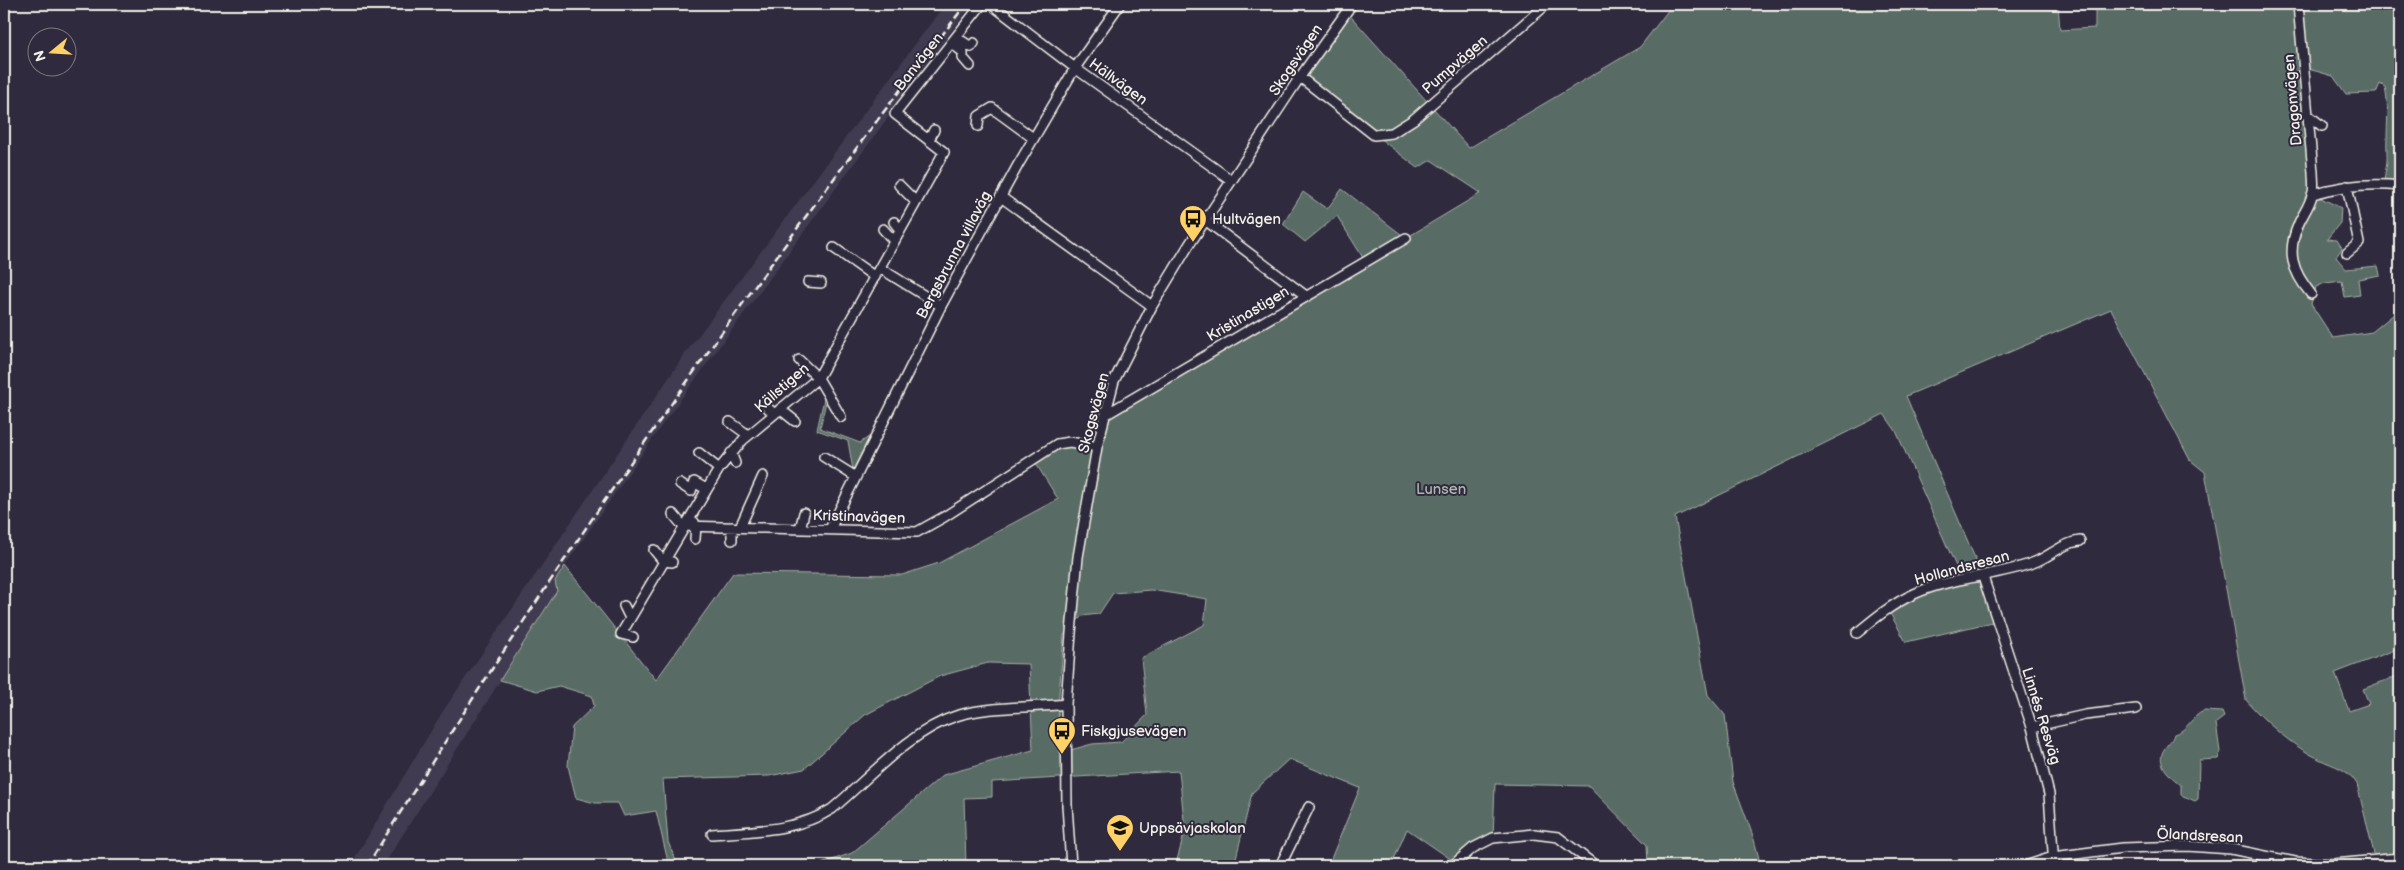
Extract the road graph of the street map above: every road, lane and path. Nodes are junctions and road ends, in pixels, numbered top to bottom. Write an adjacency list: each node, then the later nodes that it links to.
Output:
1 (982, 4): 7 (street, Banvägen)
2 (991, 4): 10 (street, Hällvägen)
3 (1120, 4): 10 (street, Bergsbrunna villaväg)
4 (1352, 4): 11 (street, Skogsvägen)
5 (1547, 4): 11 (street, Pumpvägen)
6 (2298, 4): 13 (street, Dragonvägen)
7 (954, 40): 8 (street); 9 (street); 12 (street, Banvägen)
8 (974, 43)
9 (970, 66)
10 (1075, 68): 17 (street, Bergsbrunna villaväg); 19 (street, Hällvägen)
11 (1300, 77): 19 (street, Skogsvägen)
12 (895, 114): 18 (street, Källstigen)
13 (2308, 115): 15 (street); 23 (street, Dragonvägen)
14 (978, 126): 17 (street)
15 (2322, 126)
16 (934, 130): 18 (street)
17 (1034, 138): 24 (street, Bergsbrunna villaväg)
18 (929, 140): 25 (street, Källstigen)
19 (1231, 180): 28 (street, Skogsvägen)
20 (899, 185): 25 (street)
21 (2347, 186): 22 (street); 23 (street); 35 (street)
22 (2400, 186)
23 (2313, 194): 40 (street, Dragonvägen)
24 (1001, 197): 42 (street, Bergsbrunna villaväg); 43 (street)
25 (916, 202): 26 (street, Källstigen)
26 (909, 215): 27 (street); 31 (street, Källstigen)
27 (917, 220)
28 (1205, 220): 41 (street); 43 (street, Skogsvägen)
29 (894, 222): 31 (street)
30 (883, 229): 33 (street)
31 (900, 230): 33 (street, Källstigen)
32 (1406, 238): 41 (street, Kristinastigen)
33 (894, 241): 36 (street, Källstigen)
34 (834, 248): 37 (street)
35 (2347, 253)
36 (880, 268): 37 (street, Källstigen); 42 (street)
37 (875, 277): 45 (street, Källstigen)
38 (808, 282): 39 (street)
39 (821, 283)
40 (2311, 294)
41 (1306, 296): 48 (street, Kristinastigen)
42 (941, 306): 60 (street, Bergsbrunna villaväg)
43 (1152, 306): 48 (street, Skogsvägen)
44 (799, 360): 45 (street)
45 (818, 378): 47 (street, Källstigen); 49 (street)
46 (764, 404): 47 (street)
47 (777, 411): 50 (street); 52 (street, Källstigen)
48 (1105, 415): 53 (street, Skogsvägen)
49 (841, 417)
50 (795, 421)
51 (730, 422): 52 (street)
52 (748, 435): 55 (street, Källstigen)
53 (1097, 447): 70 (street, Kristinavägen); 81 (street, Skogsvägen)
54 (699, 453): 58 (street)
55 (731, 453): 57 (street); 58 (street, Källstigen)
56 (824, 457): 60 (street)
57 (735, 463)
58 (719, 469): 62 (street, Källstigen)
59 (763, 476): 68 (street)
60 (856, 477): 70 (street, Bergsbrunna villaväg)
61 (680, 484): 62 (street)
62 (706, 489): 65 (street, Källstigen)
63 (673, 514): 66 (street)
64 (804, 514): 69 (street)
65 (690, 515): 66 (street, Källstigen); 67 (street)
66 (684, 526): 67 (street, Kristinavägen); 75 (street, Källstigen)
67 (696, 526): 68 (street, Kristinavägen); 71 (street)
68 (736, 527): 69 (street, Kristinavägen); 72 (street)
69 (800, 529): 70 (street, Kristinavägen)
70 (830, 529)
71 (695, 539)
72 (732, 540)
73 (2080, 541): 76 (street, Hollandsresan)
74 (654, 550): 75 (street)
75 (668, 562): 78 (street, Källstigen)
76 (1983, 577): 79 (street, Hollandsresan); 83 (street, Linnés Resväg)
77 (624, 606): 78 (street)
78 (635, 614): 80 (street, Källstigen)
79 (1857, 633)
80 (633, 637)
81 (1066, 704): 85 (street); 88 (street, Skogsvägen)
82 (2136, 708): 83 (street)
83 (2032, 727): 87 (street, Linnés Resväg)
84 (1309, 807): 89 (street)
85 (712, 834)
86 (2400, 858): 87 (street, Ölandsresan)
87 (2054, 862): 92 (street, Ölandsresan)
88 (1071, 866)
89 (1280, 866)
90 (1452, 866): 91 (street)
91 (1596, 866)
92 (2025, 866)

